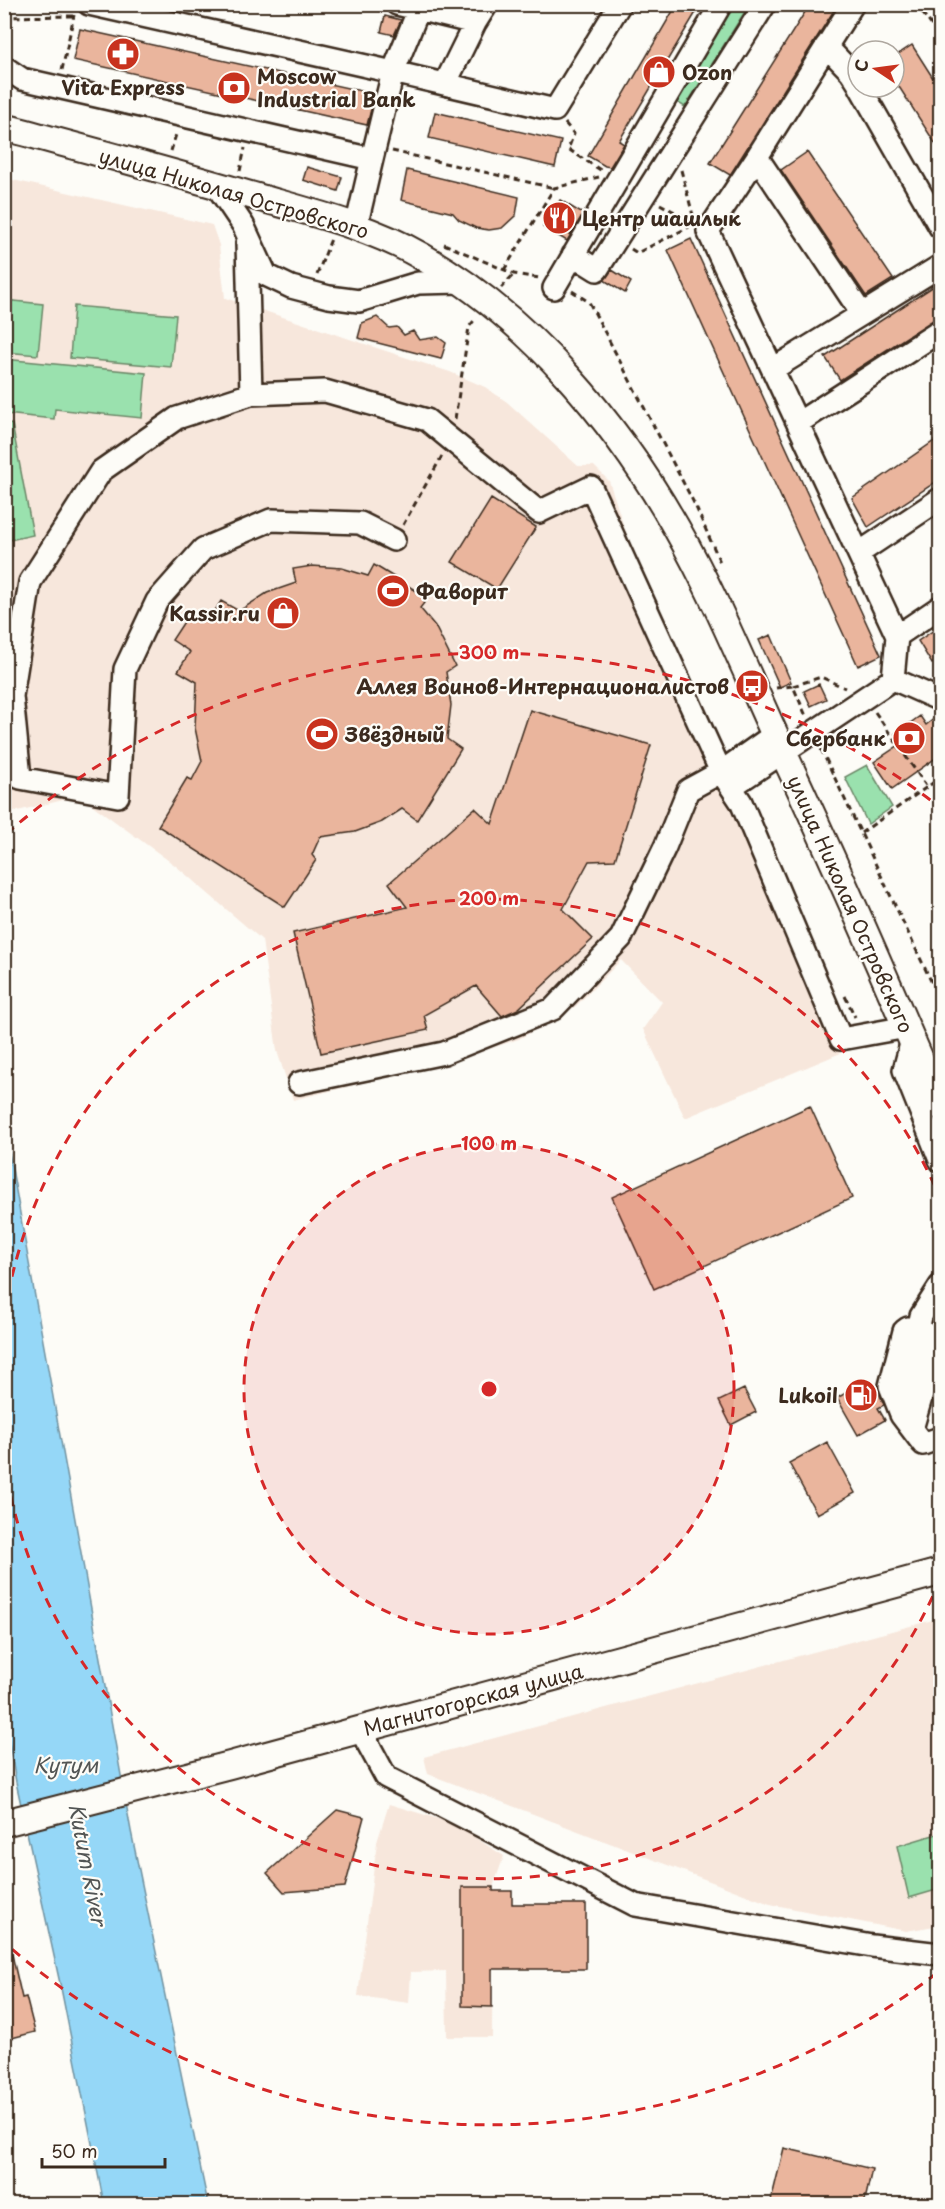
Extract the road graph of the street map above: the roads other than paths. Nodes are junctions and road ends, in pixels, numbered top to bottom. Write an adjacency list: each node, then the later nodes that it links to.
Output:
1 (397, 4): 7 (street)
2 (487, 4): 9 (street)
3 (620, 4): 14 (street)
4 (721, 4): 23 (street)
5 (765, 4): 23 (street)
6 (853, 4): 10 (street)
7 (420, 7): 9 (street); 13 (street)
8 (81, 10): 13 (street)
9 (475, 23): 14 (street)
10 (826, 46): 12 (street); 18 (street)
11 (4, 67): 17 (street)
12 (846, 67)
13 (393, 72): 14 (street); 17 (street)
14 (446, 84)
15 (867, 99): 21 (street)
16 (4, 127): 19 (main road, улица Николая Островского)
17 (374, 153): 20 (street)
18 (757, 157): 27 (street); 29 (street)
19 (227, 180): 20 (main road, улица Николая Островского); 22 (street)
20 (347, 224): 25 (main road, улица Николая Островского)
21 (940, 226)
22 (247, 234): 25 (street); 30 (street)
23 (573, 255): 26 (street)
24 (940, 266): 27 (street)
25 (462, 282): 39 (main road, улица Николая Островского)
26 (556, 285)
27 (862, 314): 29 (street)
28 (940, 331): 31 (street)
29 (773, 369): 31 (street)
30 (251, 394): 33 (street); 40 (street)
31 (798, 423): 34 (street)
32 (940, 500): 34 (street)
33 (394, 540)
34 (859, 553): 36 (street)
35 (940, 607): 36 (street)
36 (897, 636): 37 (street)
37 (893, 679): 38 (street); 39 (street)
38 (940, 700)
39 (779, 742): 40 (street); 41 (main road, улица Николая Островского)
40 (726, 780): 41 (street); 42 (street)
41 (910, 1034): 43 (main road, улица Николая Островского); 44 (street)
42 (299, 1083)
43 (940, 1106)
44 (940, 1161)
45 (940, 1286): 46 (street)
46 (921, 1316): 47 (street); 47 (street)
47 (906, 1422): 48 (street)
48 (940, 1438)
49 (940, 1572): 50 (main road, Магнитогорская улица)
50 (360, 1729): 51 (main road, Магнитогорская улица); 52 (street)
51 (4, 1823)
52 (940, 1954)

